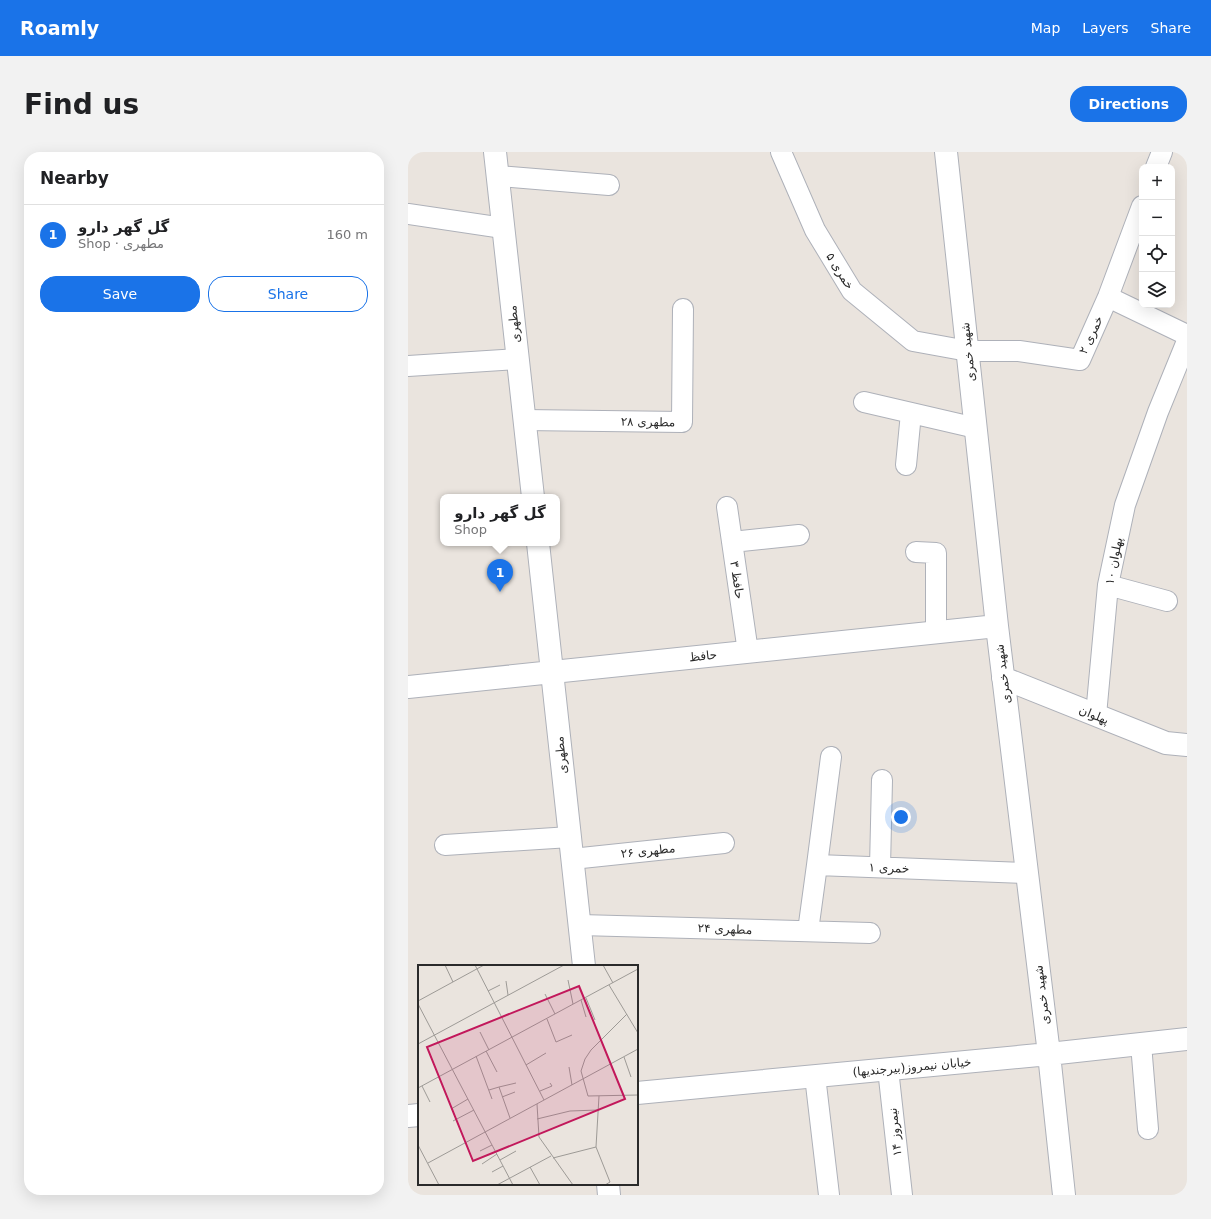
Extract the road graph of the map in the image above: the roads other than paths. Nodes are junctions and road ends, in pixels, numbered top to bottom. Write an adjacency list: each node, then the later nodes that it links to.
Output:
1 (495, 152): 6 (street, مطهری)
2 (781, 152): 15 (street, خمری ۵)
3 (946, 152): 15 (street, شهید خمری)
4 (1162, 152): 5 (street)
5 (1157, 164)
6 (498, 176): 7 (street); 10 (street, مطهری)
7 (609, 185)
8 (408, 214): 10 (street)
9 (1139, 214): 11 (street, خمری ۲)
10 (503, 228): 16 (street, مطهری)
11 (1108, 297): 13 (street); 15 (street, خمری ۲)
12 (683, 309): 20 (street, مطهری ۲۸)
13 (1187, 335)
14 (1187, 341): 29 (street, پهلوان ۱۰)
15 (968, 350): 21 (street, شهید خمری)
16 (518, 359): 17 (street); 20 (street, مطهری)
17 (408, 366)
18 (864, 402): 19 (street)
19 (911, 413): 21 (street); 22 (street)
20 (524, 420): 23 (street, مطهری)
21 (976, 428): 31 (street, شهید خمری)
22 (906, 465)
23 (532, 494)
24 (727, 507): 26 (street, حافظ ۳)
25 (799, 535): 26 (street)
26 (732, 542): 33 (street, حافظ ۳)
27 (538, 546): 34 (street, مطهری)
28 (916, 552): 32 (street)
29 (1108, 585): 30 (street); 37 (street, پهلوان ۱۰)
30 (1167, 601)
31 (997, 626): 32 (street, حافظ); 35 (street, شهید خمری)
32 (936, 632): 33 (street, حافظ)
33 (748, 652): 34 (street, حافظ)
34 (552, 672): 36 (street, حافظ); 41 (street, مطهری)
35 (1003, 678): 37 (street, پهلوان); 47 (street, شهید خمری)
36 (408, 687)
37 (1096, 715): 38 (street, پهلوان)
38 (1187, 745)
39 (831, 757): 45 (street)
40 (882, 780): 46 (street)
41 (570, 837): 43 (street); 44 (street, مطهری)
42 (724, 842): 44 (street, مطهری ۲۶)
43 (446, 845)
44 (572, 859): 48 (street, مطهری)
45 (817, 865): 46 (street, خمری ۱); 49 (street)
46 (880, 867): 47 (street, خمری ۱)
47 (1027, 873): 54 (street, شهید خمری)
48 (580, 925): 49 (street, مطهری ۲۴); 51 (street, مطهری)
49 (808, 931): 50 (street, مطهری ۲۴)
50 (870, 933)
51 (584, 965)
52 (1187, 1039): 53 (street, خیابان نیمروز(بیرجندیها))
53 (1141, 1044): 54 (street, خیابان نیمروز(بیرجندیها)); 60 (street)
54 (1049, 1054): 55 (street, خیابان نیمروز(بیرجندیها)); 65 (street, شهید خمری)
55 (888, 1069): 56 (street, خیابان نیمروز(بیرجندیها)); 64 (street, نیمروز ۱۴)
56 (815, 1076): 57 (street, خیابان نیمروز(بیرجندیها)); 63 (street)
57 (638, 1093)
58 (418, 1115): 59 (street)
59 (408, 1116)
60 (1148, 1129)
61 (608, 1185): 62 (street)
62 (609, 1195)
63 (829, 1195)
64 (902, 1195)
65 (1064, 1195)

